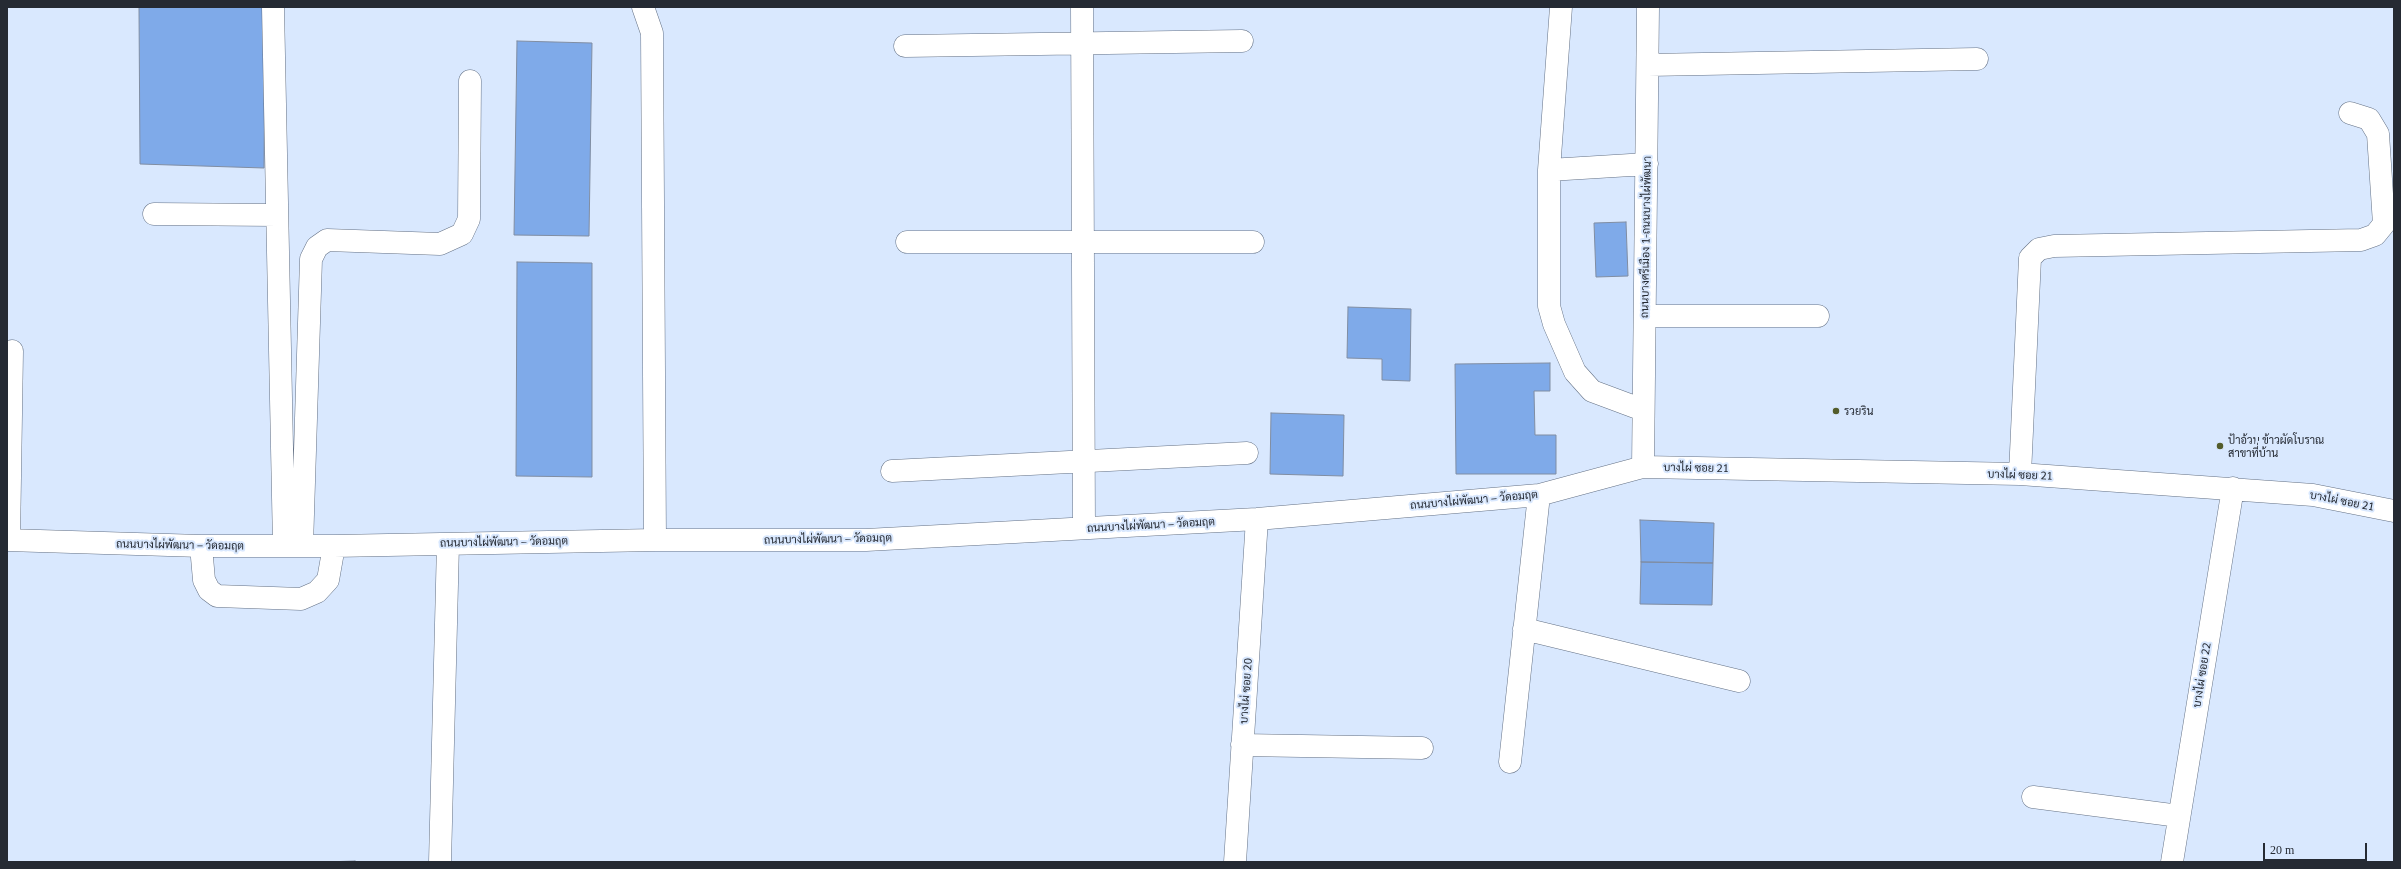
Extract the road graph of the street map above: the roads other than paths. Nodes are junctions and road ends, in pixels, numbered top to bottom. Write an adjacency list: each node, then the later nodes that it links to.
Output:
1 (273, 7): 16 (street)
2 (643, 7): 35 (street)
3 (1082, 7): 7 (street)
4 (1561, 7): 14 (street)
5 (1648, 7): 10 (street, ถนนบางศรีเมือง 1-ถนนบางไผ่พัฒนา)
6 (1242, 41): 7 (street)
7 (1082, 43): 8 (street); 18 (street)
8 (905, 46)
9 (1976, 59): 10 (street)
10 (1648, 65): 13 (street, ถนนบางศรีเมือง 1-ถนนบางไผ่พัฒนา)
11 (470, 81): 38 (street)
12 (2350, 113): 28 (street)
13 (1647, 164): 14 (street); 20 (street, ถนนบางศรีเมือง 1-ถนนบางไผ่พัฒนา)
14 (1549, 170): 23 (street)
15 (154, 214): 16 (street)
16 (276, 215): 38 (street)
17 (907, 242): 18 (street)
18 (1082, 242): 19 (street); 25 (street)
19 (1253, 242)
20 (1645, 316): 21 (street); 23 (street, ถนนบางศรีเมือง 1-ถนนบางไผ่พัฒนา)
21 (1818, 316)
22 (12, 351): 34 (street)
23 (1643, 410): 26 (street, ถนนบางศรีเมือง 1-ถนนบางไผ่พัฒนา)
24 (1247, 453): 25 (street)
25 (1083, 461): 27 (street); 33 (street)
26 (1643, 467): 28 (street, บางไผ่ ซอย 21); 30 (street, ถนนบางไผ่พัฒนา – วัดอมฤต)
27 (892, 471)
28 (2020, 474): 29 (street, บางไผ่ ซอย 21)
29 (2233, 488): 31 (street, บางไผ่ ซอย 21); 46 (street, บางไผ่ ซอย 22)
30 (1538, 495): 32 (street, ถนนบางไผ่พัฒนา – วัดอมฤต); 40 (street)
31 (2394, 511)
32 (1257, 519): 33 (street, ถนนบางไผ่พัฒนา – วัดอมฤต); 42 (street, บางไผ่ ซอย 20)
33 (1084, 528): 35 (street, ถนนบางไผ่พัฒนา – วัดอมฤต)
34 (8, 540): 37 (street, ถนนบางไผ่พัฒนา – วัดอมฤต)
35 (655, 540): 36 (street, ถนนบางไผ่พัฒนา – วัดอมฤต)
36 (448, 544): 39 (street, ถนนบางไผ่พัฒนา – วัดอมฤต); 47 (street)
37 (201, 546): 38 (street, ถนนบางไผ่พัฒนา – วัดอมฤต); 39 (street)
38 (293, 546): 39 (street, ถนนบางไผ่พัฒนา – วัดอมฤต)
39 (334, 546)
40 (1524, 629): 41 (street); 44 (street)
41 (1739, 680)
42 (1242, 745): 43 (street); 48 (street, บางไผ่ ซอย 20)
43 (1422, 748)
44 (1510, 762)
45 (2033, 797): 46 (street)
46 (2179, 816): 49 (street, บางไผ่ ซอย 22)
47 (440, 862)
48 (1235, 862)
49 (2172, 862)

